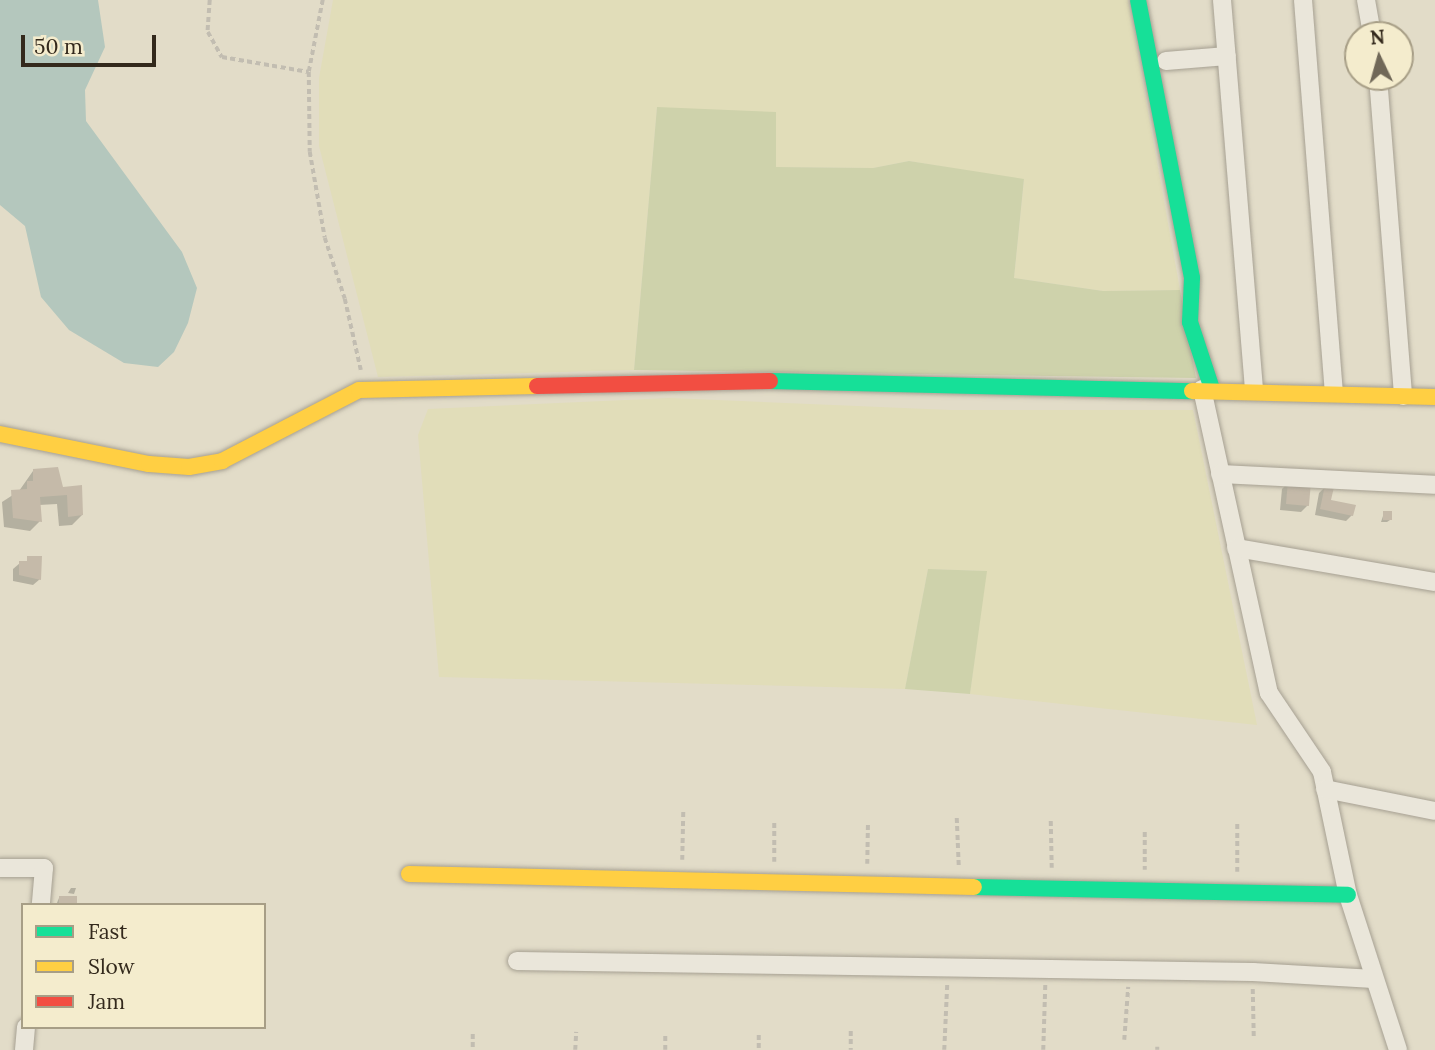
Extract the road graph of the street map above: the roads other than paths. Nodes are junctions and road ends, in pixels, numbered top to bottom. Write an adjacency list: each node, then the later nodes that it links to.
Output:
1 (1138, 0): 9 (street)
2 (1222, 0): 6 (street)
3 (1303, 0): 11 (street)
4 (1366, 0): 5 (street)
5 (1370, 21)
6 (1227, 57): 7 (street); 10 (street)
7 (1166, 61)
8 (1379, 91): 12 (street)
9 (1207, 389): 10 (street); 14 (street); 15 (street)
10 (1254, 391): 11 (street)
11 (1334, 393): 12 (street)
12 (1403, 396): 13 (street)
13 (1435, 397)
14 (0, 434)
15 (1220, 474): 16 (street); 17 (street)
16 (1435, 485)
17 (1236, 548): 18 (street); 19 (street)
18 (1435, 582)
19 (1325, 789): 20 (street); 23 (street)
20 (1435, 811)
21 (0, 868): 24 (street)
22 (409, 874): 23 (street)
23 (1348, 895): 26 (street)
24 (41, 903)
25 (517, 961): 26 (street)
26 (1374, 979): 29 (street)
27 (26, 1029): 28 (street)
28 (24, 1050)
29 (1398, 1050)

